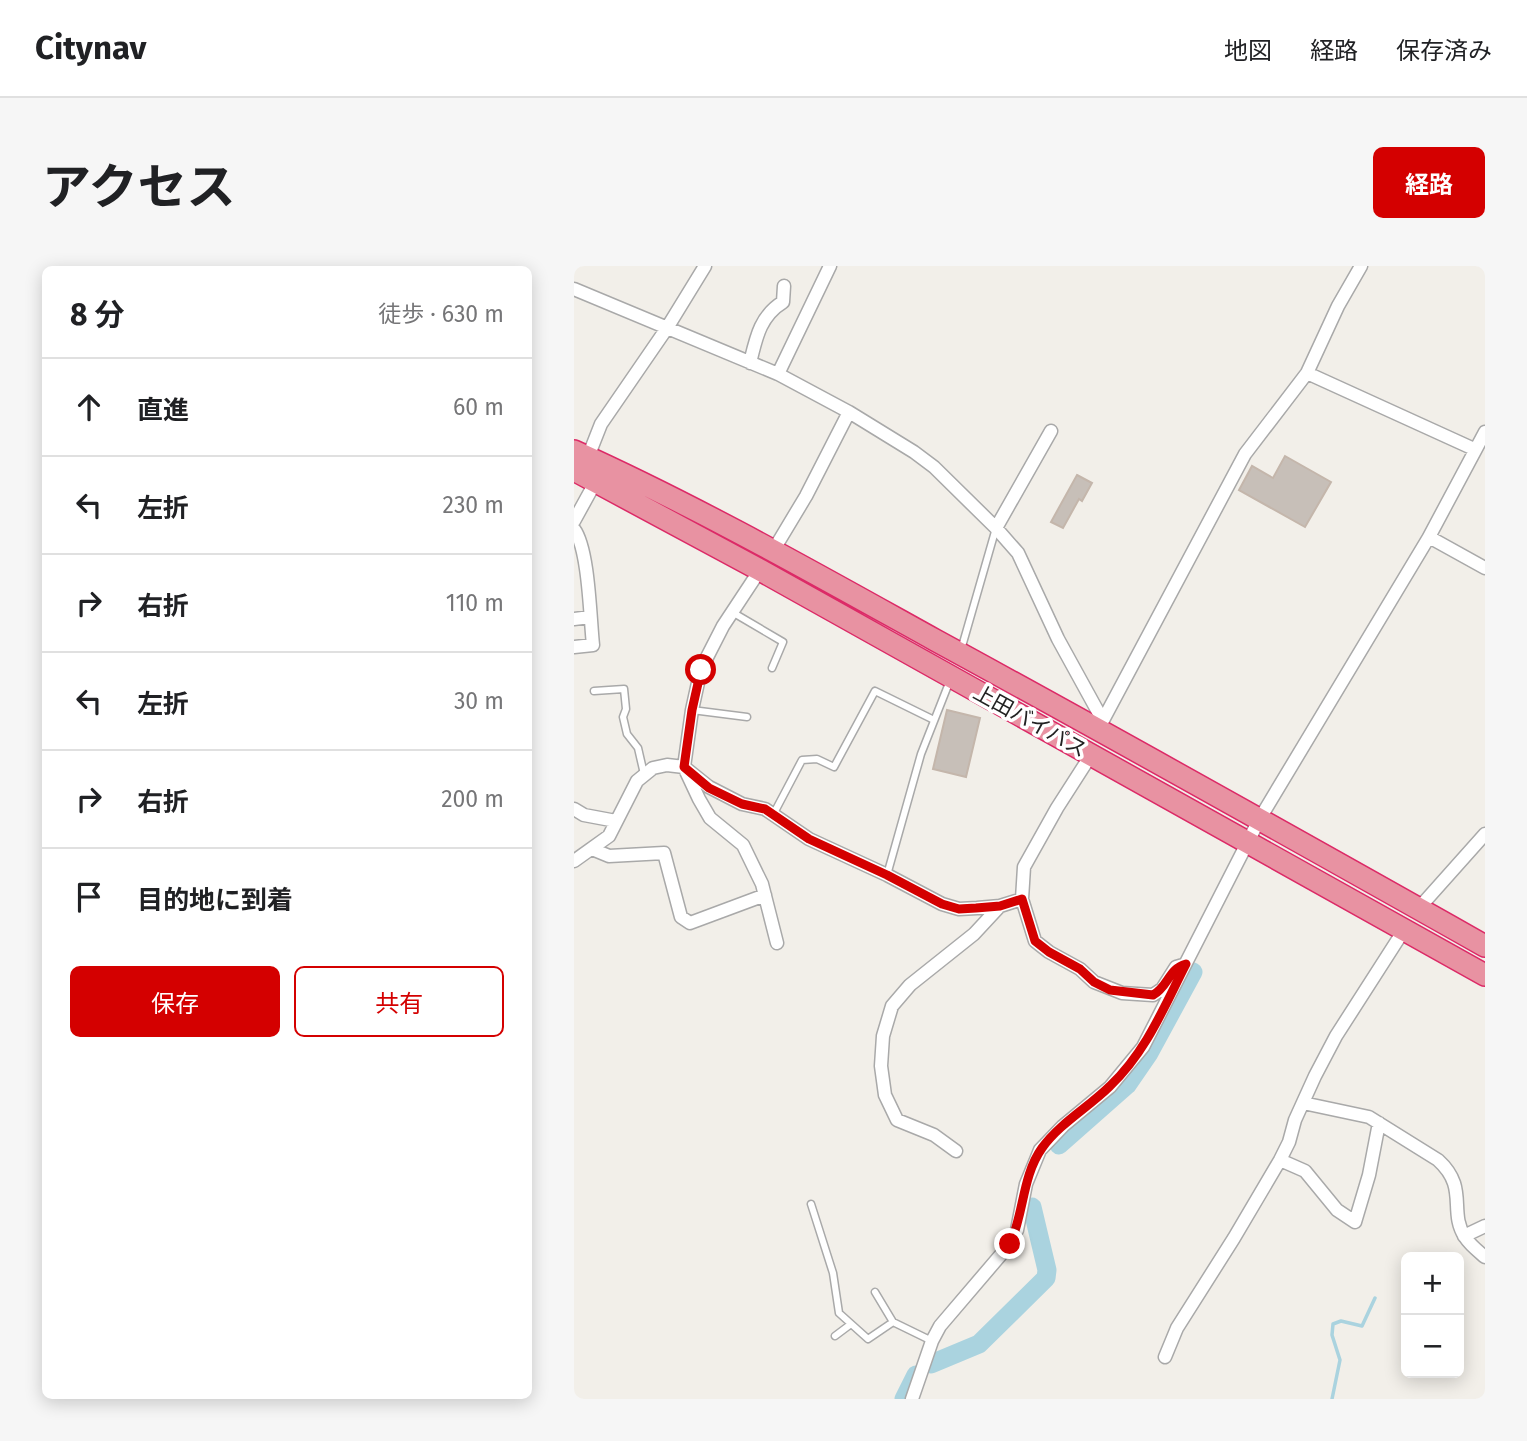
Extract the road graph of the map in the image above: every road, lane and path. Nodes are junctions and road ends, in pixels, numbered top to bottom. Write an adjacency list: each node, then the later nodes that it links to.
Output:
1 (705, 266): 6 (street)
2 (830, 266): 9 (street)
3 (1361, 266): 8 (street)
4 (784, 286): 7 (street)
5 (574, 289): 6 (street)
6 (667, 328): 7 (street); 14 (street)
7 (750, 363): 9 (street)
8 (1307, 373): 13 (street); 34 (street)
9 (778, 374): 10 (street)
10 (849, 412): 17 (street); 20 (street)
11 (1051, 431): 17 (street)
12 (1485, 432): 13 (street)
13 (1474, 449): 19 (street)
14 (579, 459): 15 (highway, 上田バイパス); 20 (highway, 上田バイパス)
15 (596, 481): 16 (street); 22 (highway, 上田バイパス)
16 (574, 521)
17 (996, 528): 26 (lane); 34 (street)
18 (574, 529): 24 (street)
19 (1429, 537): 21 (street); 40 (street)
20 (773, 551): 34 (highway, 上田バイパス)
21 (1485, 568)
22 (760, 570): 23 (street); 35 (highway, 上田バイパス)
23 (732, 612): 28 (lane); 31 (street)
24 (590, 617): 25 (street); 27 (street)
25 (574, 619)
26 (962, 643)
27 (574, 647)
28 (772, 668)
29 (948, 683): 33 (lane)
30 (594, 691): 37 (lane)
31 (692, 710): 32 (lane); 36 (street)
32 (747, 717)
33 (934, 720): 39 (lane); 46 (lane)
34 (1101, 725): 40 (highway, 上田バイパス)
35 (1091, 755): 43 (highway, 上田バイパス); 48 (street)
36 (684, 767): 37 (street); 39 (street); 47 (street)
37 (644, 777): 41 (street)
38 (574, 809): 41 (street)
39 (773, 815): 46 (street)
40 (1259, 820): 43 (street); 50 (highway, 上田バイパス)
41 (616, 821): 44 (street)
42 (1485, 834): 50 (street)
43 (1248, 842): 51 (highway, 上田バイパス); 54 (street)
44 (592, 849): 45 (street); 47 (street)
45 (574, 861)
46 (887, 875): 49 (street)
47 (765, 895): 52 (street)
48 (1022, 899): 49 (street); 54 (street)
49 (1000, 906): 58 (street)
50 (1419, 908): 53 (highway, 上田バイパス)
51 (1404, 930): 55 (highway, 上田バイパス); 56 (street)
52 (777, 943)
53 (1485, 946)
54 (1186, 964): 68 (street)
55 (1485, 975)
56 (1303, 1103): 57 (street); 59 (street)
57 (1379, 1124): 59 (street); 62 (street)
58 (956, 1151)
59 (1280, 1160): 69 (street)
60 (811, 1204): 66 (lane)
61 (1485, 1226): 62 (street)
62 (1464, 1236): 63 (street)
63 (1485, 1257)
64 (875, 1292): 65 (lane)
65 (893, 1322): 66 (lane); 68 (lane)
66 (851, 1324): 67 (lane)
67 (835, 1336)
68 (932, 1341): 70 (street)
69 (1165, 1357)
70 (912, 1399)

